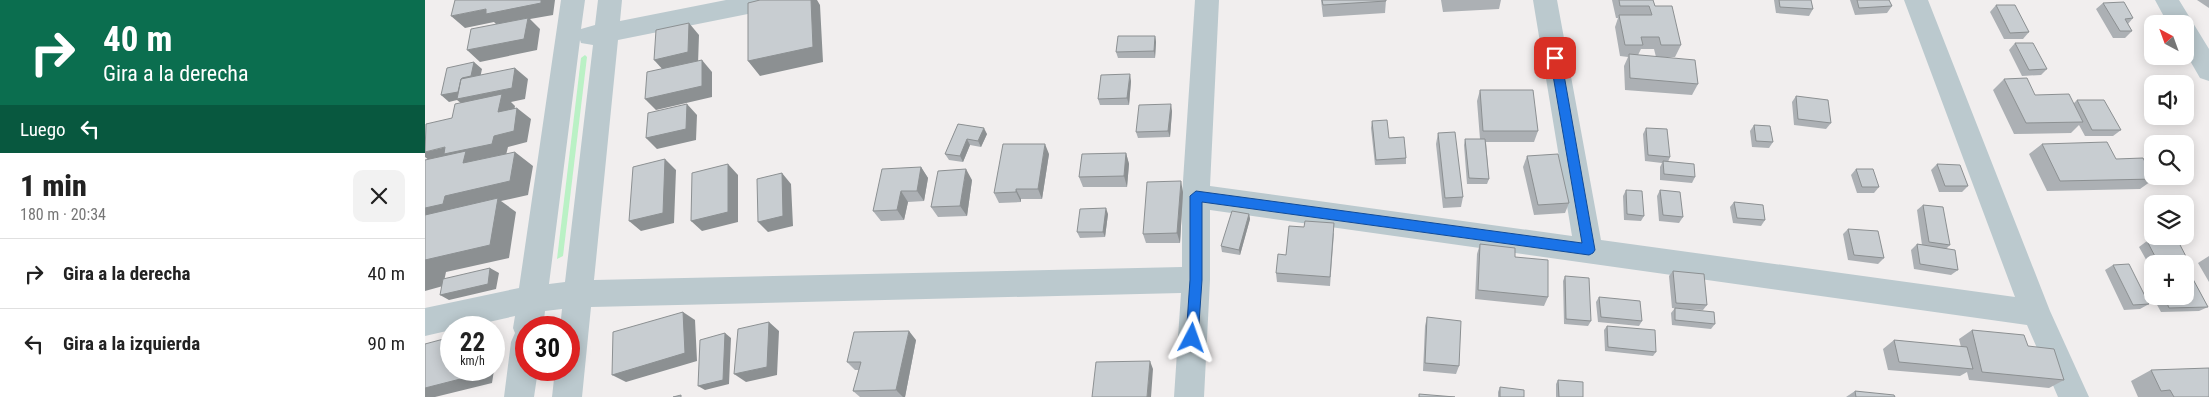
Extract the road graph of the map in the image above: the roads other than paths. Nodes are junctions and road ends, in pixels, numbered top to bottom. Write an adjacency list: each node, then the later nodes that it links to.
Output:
1 (573, 0): 10 (street)
2 (610, 0): 9 (street)
3 (773, 0): 9 (street)
4 (1207, 0): 13 (street)
5 (1545, 0): 14 (street)
6 (1917, 0): 18 (street)
7 (2167, 0): 8 (street)
8 (2176, 15)
9 (606, 32): 10 (street); 16 (street)
10 (568, 41): 17 (street)
11 (2194, 45): 12 (street)
12 (2209, 71)
13 (1196, 196): 14 (street); 15 (street)
14 (1589, 250): 18 (street)
15 (1196, 280): 16 (street); 24 (street)
16 (578, 294): 17 (street); 23 (street)
17 (532, 299): 19 (street); 20 (street)
18 (2036, 313): 25 (street)
19 (530, 316)
20 (425, 322)
21 (521, 381): 22 (street)
22 (519, 397)
23 (567, 397)
24 (1189, 397)
25 (2074, 397)

